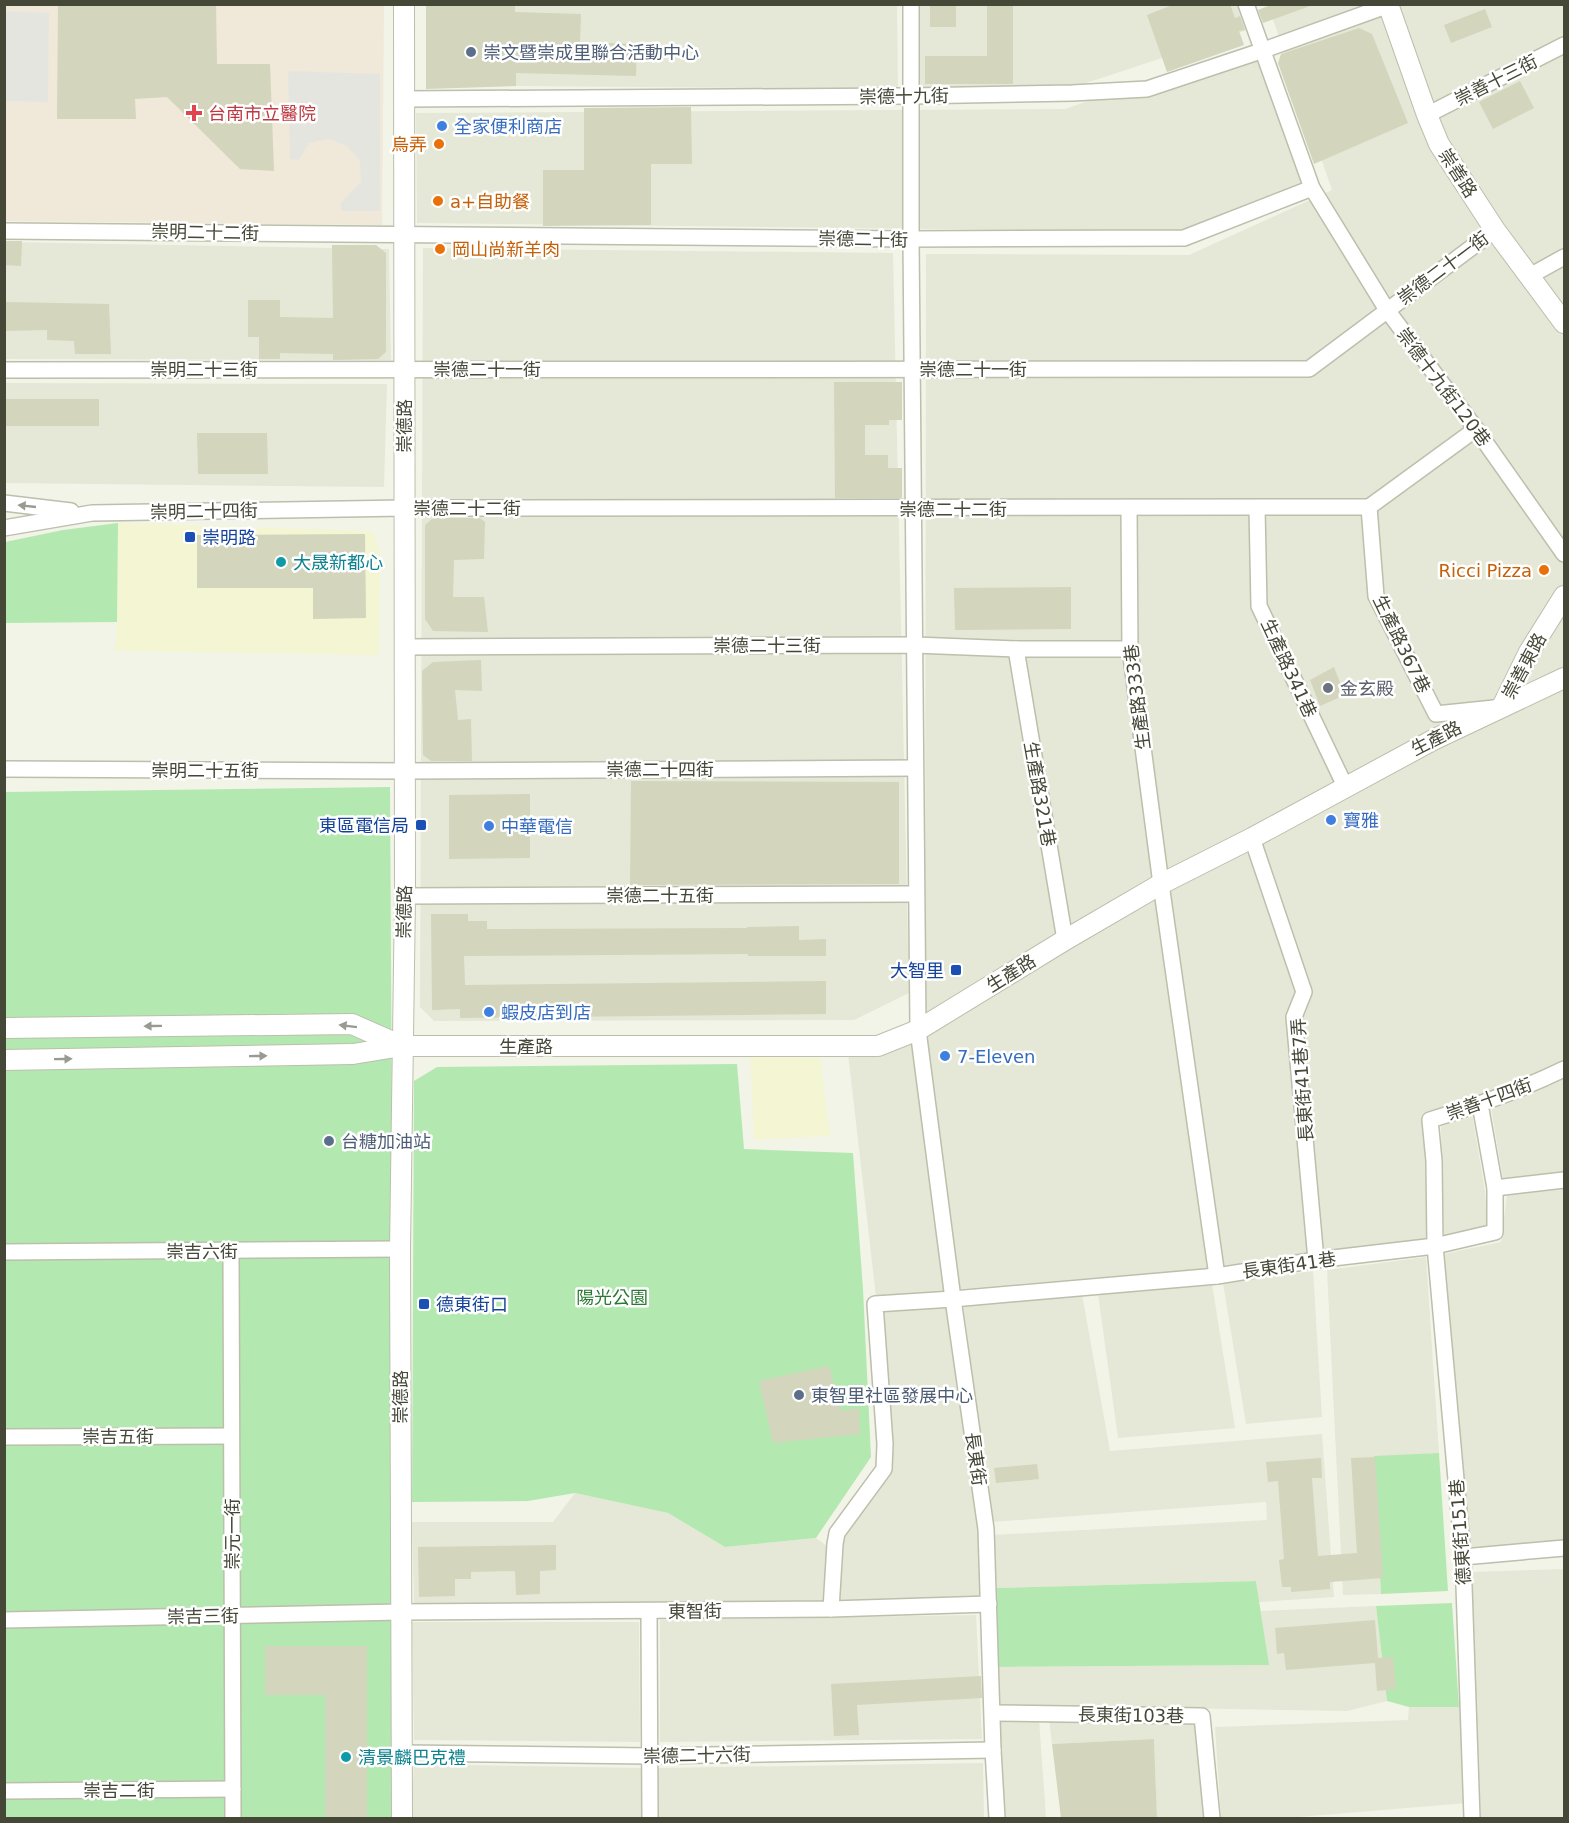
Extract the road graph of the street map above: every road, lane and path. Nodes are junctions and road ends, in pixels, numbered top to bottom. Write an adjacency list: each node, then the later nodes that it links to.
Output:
1 (404, 4): 8 (street, 崇德路)
2 (911, 4): 7 (street, 長東街)
3 (1246, 4): 6 (street, 崇德十九街120巷)
4 (1389, 5): 6 (street, 崇德十九街); 9 (street, 崇善路)
5 (1564, 45): 9 (street, 崇善十三街)
6 (1262, 51): 7 (street, 崇德十九街); 10 (street, 崇德十九街120巷)
7 (911, 96): 8 (street, 崇德十九街); 14 (street, 長東街)
8 (404, 99): 13 (street, 崇德路)
9 (1427, 115): 11 (street, 崇善路)
10 (1312, 188): 14 (street, 崇德二十街); 17 (street, 崇德十九街120巷)
11 (1495, 230): 16 (street, 崇善路); 17 (street, 崇德二十一街)
12 (4, 231): 13 (street, 崇明二十二街)
13 (405, 234): 14 (street, 崇德二十街); 19 (street, 崇德路)
14 (911, 239): 20 (street, 長東街)
15 (1564, 257): 16 (street)
16 (1528, 276): 18 (street, 崇善路)
17 (1387, 310): 20 (street, 崇德二十一街); 22 (street, 崇德十九街120巷)
18 (1564, 323)
19 (404, 369): 20 (street, 崇德二十一街); 21 (street, 崇明二十三街); 25 (street, 崇德路)
20 (912, 369): 28 (street, 長東街)
21 (4, 370)
22 (1476, 429): 24 (street); 31 (street, 崇德十九街120巷)
23 (4, 503): 29 (street, one-way to 23)
24 (1370, 507): 27 (street, 崇德二十二街); 38 (street, 生產路367巷)
25 (404, 508): 28 (street, 崇德二十二街); 29 (street, 崇明二十四街); 34 (street, 崇德路)
26 (1129, 508): 27 (street, 崇德二十二街); 28 (street, 崇德二十二街); 36 (street, 生產路333巷)
27 (1257, 508): 42 (street, 生產路341巷)
28 (913, 509): 33 (street, 長東街)
29 (92, 513): 30 (street, 崇明二十四街)
30 (4, 528)
31 (1564, 554)
32 (1564, 596): 38 (street, 崇善東路)
33 (915, 645): 34 (street, 崇德二十三街); 35 (street, 崇德二十三街); 39 (street, 長東街)
34 (404, 647): 41 (street, 崇德路)
35 (1016, 649): 36 (street, 崇德二十三街); 47 (street, 生產路321巷)
36 (1130, 649): 44 (street, 生產路333巷)
37 (1564, 678): 38 (street, 生產路)
38 (1502, 707): 42 (street, 生產路)
39 (915, 768): 41 (street, 崇德二十四街); 45 (street, 長東街)
40 (4, 769): 41 (street, 崇明二十五街)
41 (405, 771): 46 (street, 崇德路)
42 (1345, 786): 43 (street, 生產路)
43 (1252, 838): 44 (street, 生產路); 60 (street, 長東街41巷7弄)
44 (1161, 884): 47 (street, 生產路); 61 (street, 生產路333巷)
45 (916, 894): 46 (street, 崇德二十五街); 49 (street, 長東街)
46 (405, 896): 50 (street, 崇德路)
47 (1065, 940): 49 (street, 生產路)
48 (4, 1028): 50 (street, 生產路, one-way to 48)
49 (918, 1030): 50 (street, 生產路); 62 (street, 長東街)
50 (402, 1046): 51 (street, 生產路, one-way to 50); 57 (street, 崇德路)
51 (4, 1060)
52 (1564, 1069): 53 (street, 崇善十四街)
53 (1480, 1104): 55 (street, 長東街41巷); 56 (street, 崇善十四街)
54 (1564, 1180): 55 (street)
55 (1495, 1188): 56 (street, 長東街41巷)
56 (1436, 1246): 60 (street, 長東街41巷); 66 (street, 德東街151巷)
57 (400, 1249): 58 (street, 崇吉六街); 69 (street, 崇德路)
58 (231, 1250): 59 (street, 崇吉六街); 63 (street, 崇元一街)
59 (4, 1252)
60 (1316, 1260): 61 (street, 長東街41巷)
61 (1217, 1276): 62 (street, 長東街41巷)
62 (953, 1299): 67 (street, 長東街); 68 (street, 長東街41巷)
63 (231, 1436): 64 (street, 崇吉五街); 71 (street, 崇元一街)
64 (4, 1437)
65 (1564, 1548): 66 (street)
66 (1463, 1557): 84 (street, 德東街151巷)
67 (988, 1604): 68 (street, 東智街); 73 (street, 長東街)
68 (831, 1609): 70 (street, 東智街)
69 (401, 1612): 70 (street, 東智街); 71 (street, 崇吉三街); 75 (street, 崇德路)
70 (649, 1612): 76 (street)
71 (232, 1616): 72 (street, 崇吉三街); 77 (street, 崇元一街)
72 (4, 1620)
73 (993, 1713): 74 (street, 長東街); 83 (street, 長東街103巷)
74 (993, 1750): 76 (street, 崇德二十六街); 82 (street, 長東街)
75 (402, 1753): 76 (street, 崇德二十六街); 80 (street, 崇德路)
76 (651, 1756): 81 (street)
77 (233, 1789): 78 (street, 崇吉二街); 79 (street, 崇元一街)
78 (4, 1791)
79 (233, 1818)
80 (402, 1818)
81 (650, 1818)
82 (997, 1818)
83 (1212, 1818)
84 (1472, 1818)

